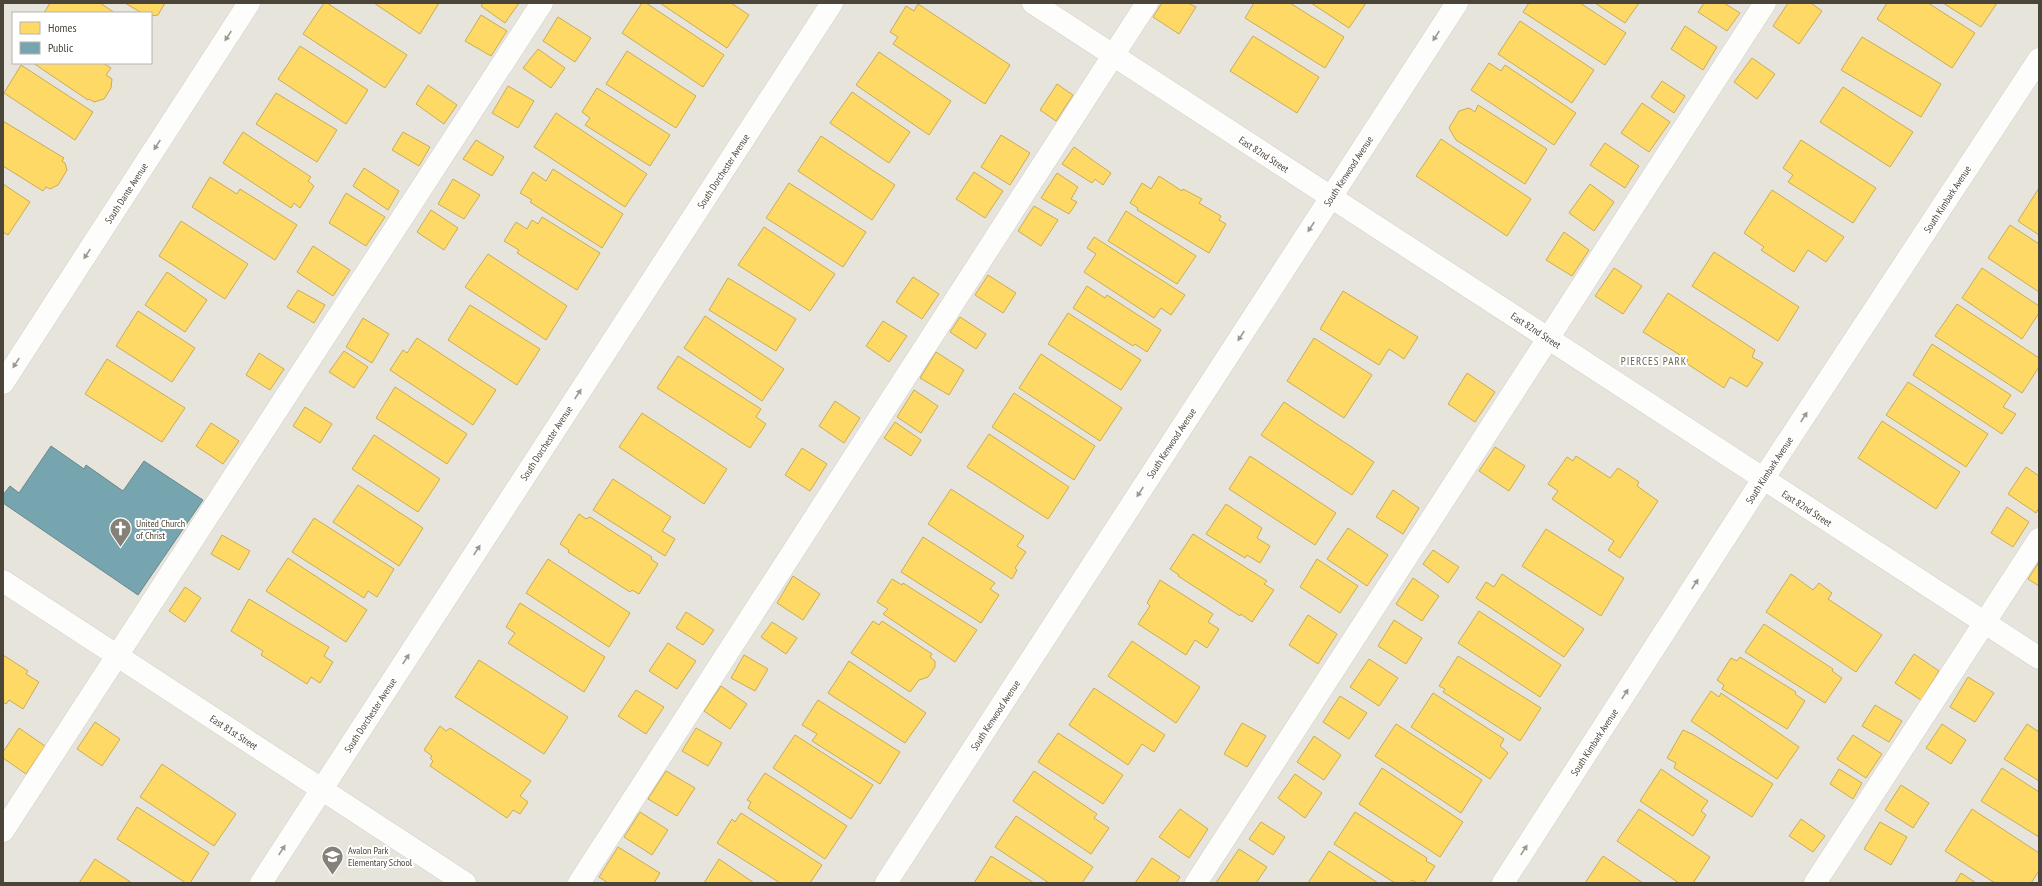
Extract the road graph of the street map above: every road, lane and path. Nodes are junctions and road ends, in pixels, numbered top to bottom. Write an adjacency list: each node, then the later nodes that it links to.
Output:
1 (249, 3): 12 (street, South Dante Avenue, one-way to 12)
2 (542, 3): 17 (street)
3 (832, 3): 19 (street, South Dorchester Avenue, one-way to 3)
4 (1033, 3): 8 (street, East 82nd Street)
5 (1147, 3): 8 (street)
6 (1457, 3): 10 (street, South Kenwood Avenue, one-way to 10)
7 (1764, 3): 11 (street)
8 (1113, 55): 10 (street, East 82nd Street); 23 (street)
9 (2039, 59): 13 (street, South Kimbark Avenue, one-way to 9)
10 (1330, 197): 11 (street, East 82nd Street); 24 (street, South Kenwood Avenue, one-way to 24)
11 (1548, 338): 13 (street, East 82nd Street); 25 (street)
12 (3, 383)
13 (1763, 479): 16 (street, East 82nd Street); 26 (street, South Kimbark Avenue, one-way to 13)
14 (2039, 539): 16 (street)
15 (3, 581): 17 (street, East 81st Street)
16 (1984, 623): 18 (street, East 82nd Street); 27 (street)
17 (117, 656): 19 (street, East 81st Street); 20 (street)
18 (2039, 658)
19 (322, 790): 21 (street, South Dorchester Avenue, one-way to 19); 22 (street, East 81st Street)
20 (3, 831)
21 (261, 883)
22 (465, 883)
23 (579, 883)
24 (886, 883)
25 (1196, 883)
26 (1503, 883)
27 (1815, 883)

